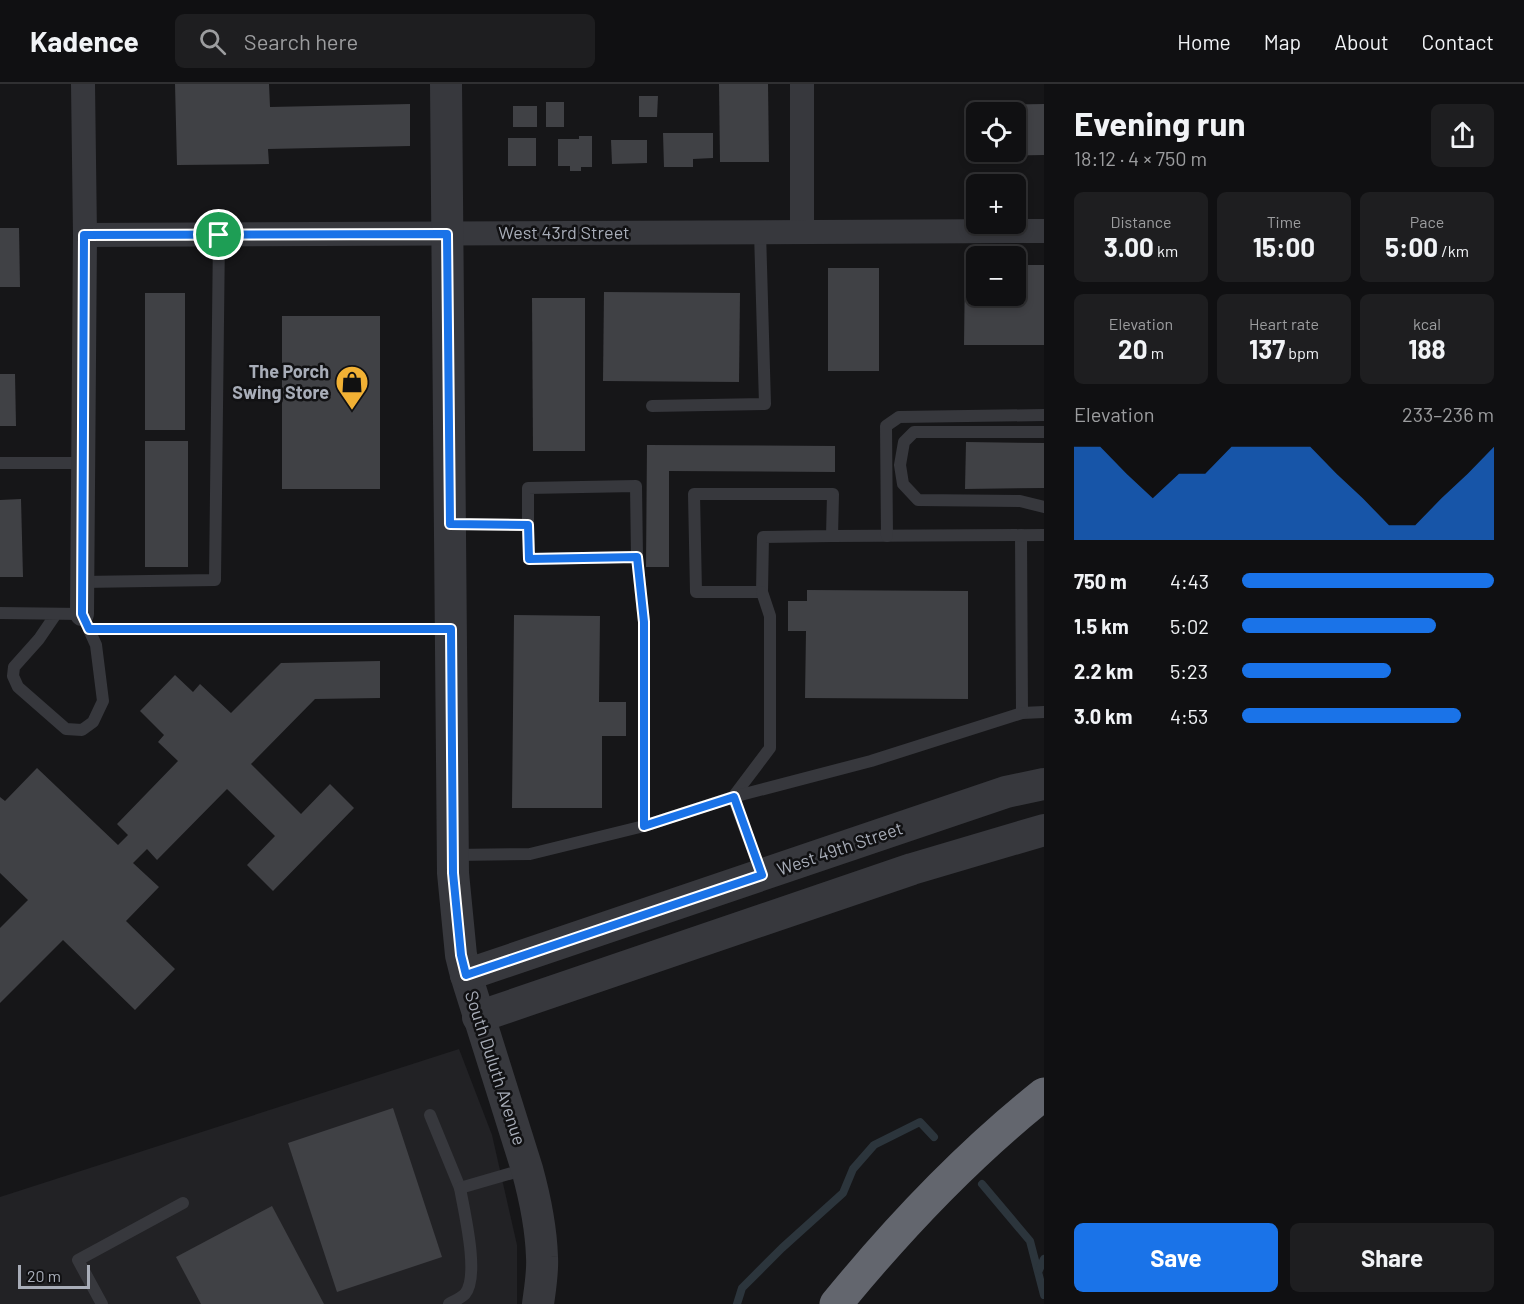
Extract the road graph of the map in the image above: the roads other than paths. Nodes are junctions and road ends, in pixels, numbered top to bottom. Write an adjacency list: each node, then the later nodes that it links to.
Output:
1 (83, 84): 8 (street)
2 (446, 84): 7 (street, South Duluth Avenue)
3 (802, 84): 6 (street)
4 (1044, 231): 6 (street, West 43rd Street)
5 (760, 232): 6 (street, West 43rd Street); 7 (street, West 43rd Street); 10 (lane)
6 (802, 232)
7 (447, 234): 9 (street, West 43rd Street); 16 (street, South Duluth Avenue)
8 (84, 235): 9 (street, West 43rd Street); 14 (street)
9 (219, 235): 23 (lane)
10 (652, 406)
11 (1044, 415): 21 (lane)
12 (1044, 432): 15 (lane)
13 (0, 463): 14 (lane)
14 (83, 463): 23 (street)
15 (1044, 507)
16 (450, 524): 17 (lane); 28 (street, South Duluth Avenue)
17 (528, 525): 22 (lane); 22 (lane)
18 (1022, 535): 19 (lane); 21 (lane); 30 (lane)
19 (1044, 535)
20 (832, 536): 21 (lane); 24 (lane); 24 (lane)
21 (887, 536)
22 (637, 557): 33 (lane)
23 (82, 582): 27 (street)
24 (762, 592): 32 (lane)
25 (0, 613): 26 (lane)
26 (56, 614): 27 (lane); 27 (lane)
27 (86, 622): 28 (lane)
28 (451, 629): 35 (street, South Duluth Avenue)
29 (1044, 712): 30 (lane)
30 (1022, 713): 32 (lane)
31 (1044, 784): 36 (street, West 49th Street)
32 (734, 797): 33 (lane); 36 (lane)
33 (644, 826): 35 (lane)
34 (1044, 830): 38 (street)
35 (453, 855): 37 (street, South Duluth Avenue)
36 (762, 875): 37 (street, West 49th Street)
37 (466, 975): 38 (street, South Duluth Avenue)
38 (478, 1017): 41 (street, South Duluth Avenue)
39 (1044, 1094): 47 (highway)
40 (430, 1115): 42 (lane)
41 (527, 1168): 42 (lane); 46 (street, South Duluth Avenue)
42 (460, 1188): 45 (lane)
43 (183, 1203): 44 (lane)
44 (102, 1304)
45 (449, 1304)
46 (538, 1304)
47 (836, 1304)

